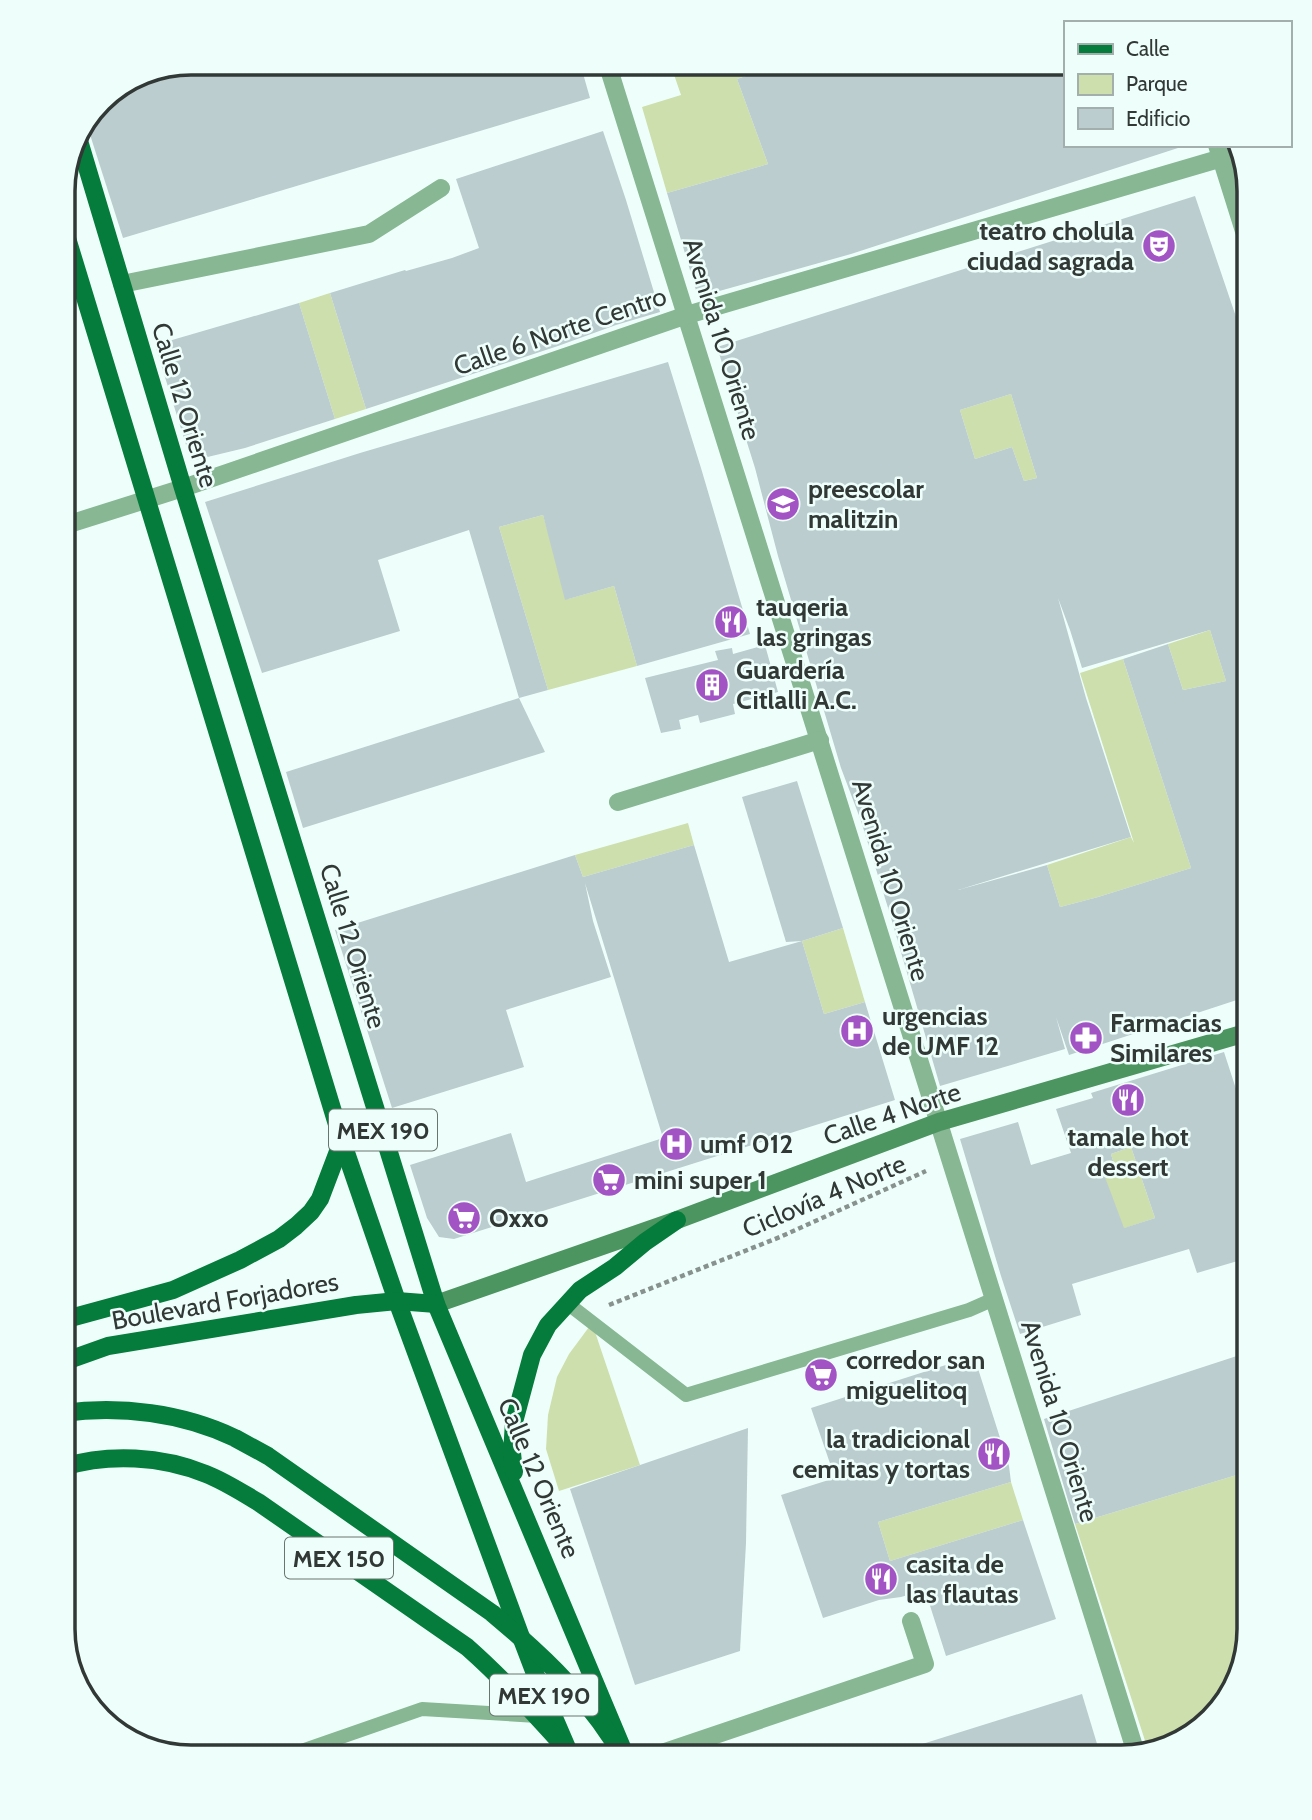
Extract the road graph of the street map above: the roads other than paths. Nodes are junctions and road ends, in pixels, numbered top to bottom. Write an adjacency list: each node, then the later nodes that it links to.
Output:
1 (611, 75): 8 (street, Avenida 10 Oriente)
2 (82, 152): 7 (main road, Calle 12 Oriente / MEX 190)
3 (1219, 152): 5 (street); 8 (street, Calle 6 Norte Centro)
4 (441, 188): 7 (street)
5 (1237, 209)
6 (75, 268): 10 (main road, MEX 190)
7 (122, 284): 9 (main road, Calle 12 Oriente / MEX 190)
8 (687, 316): 9 (street, Calle 6 Norte Centro); 12 (street, Avenida 10 Oriente)
9 (183, 488): 10 (street, Calle 6 Norte Centro); 21 (main road, Calle 12 Oriente / MEX 190)
10 (146, 500): 11 (street, Calle 6 Norte Centro); 16 (main road, MEX 190)
11 (75, 522)
12 (820, 740): 13 (street); 15 (street, Avenida 10 Oriente)
13 (618, 802)
14 (1237, 1036): 15 (main road, Calle 4 Norte)
15 (942, 1131): 17 (main road, Calle 4 Norte); 18 (street, Avenida 10 Oriente)
16 (342, 1141): 19 (main road, MEX 190); 22 (main road)
17 (677, 1220): 20 (main road); 21 (main road, Calle 4 Norte)
18 (994, 1299): 20 (lane); 30 (street, Avenida 10 Oriente)
19 (397, 1301): 21 (main road, Calle 4 Norte); 23 (main road, Boulevard Forjadores); 28 (main road, MEX 190)
20 (567, 1303): 26 (main road)
21 (436, 1304): 26 (main road, Calle 12 Oriente / MEX 190)
22 (75, 1317)
23 (75, 1358)
24 (75, 1411): 28 (main road, MEX 150)
25 (75, 1464): 29 (main road, MEX 150)
26 (516, 1492): 35 (main road, Calle 12 Oriente / MEX 190)
27 (911, 1621): 36 (street)
28 (521, 1637): 33 (main road, MEX 190); 34 (main road, MEX 150)
29 (537, 1716): 31 (lane); 32 (main road, MEX 150)
30 (1133, 1744)
31 (318, 1745)
32 (562, 1745)
33 (566, 1745)
34 (616, 1745)
35 (620, 1745)
36 (685, 1745)

